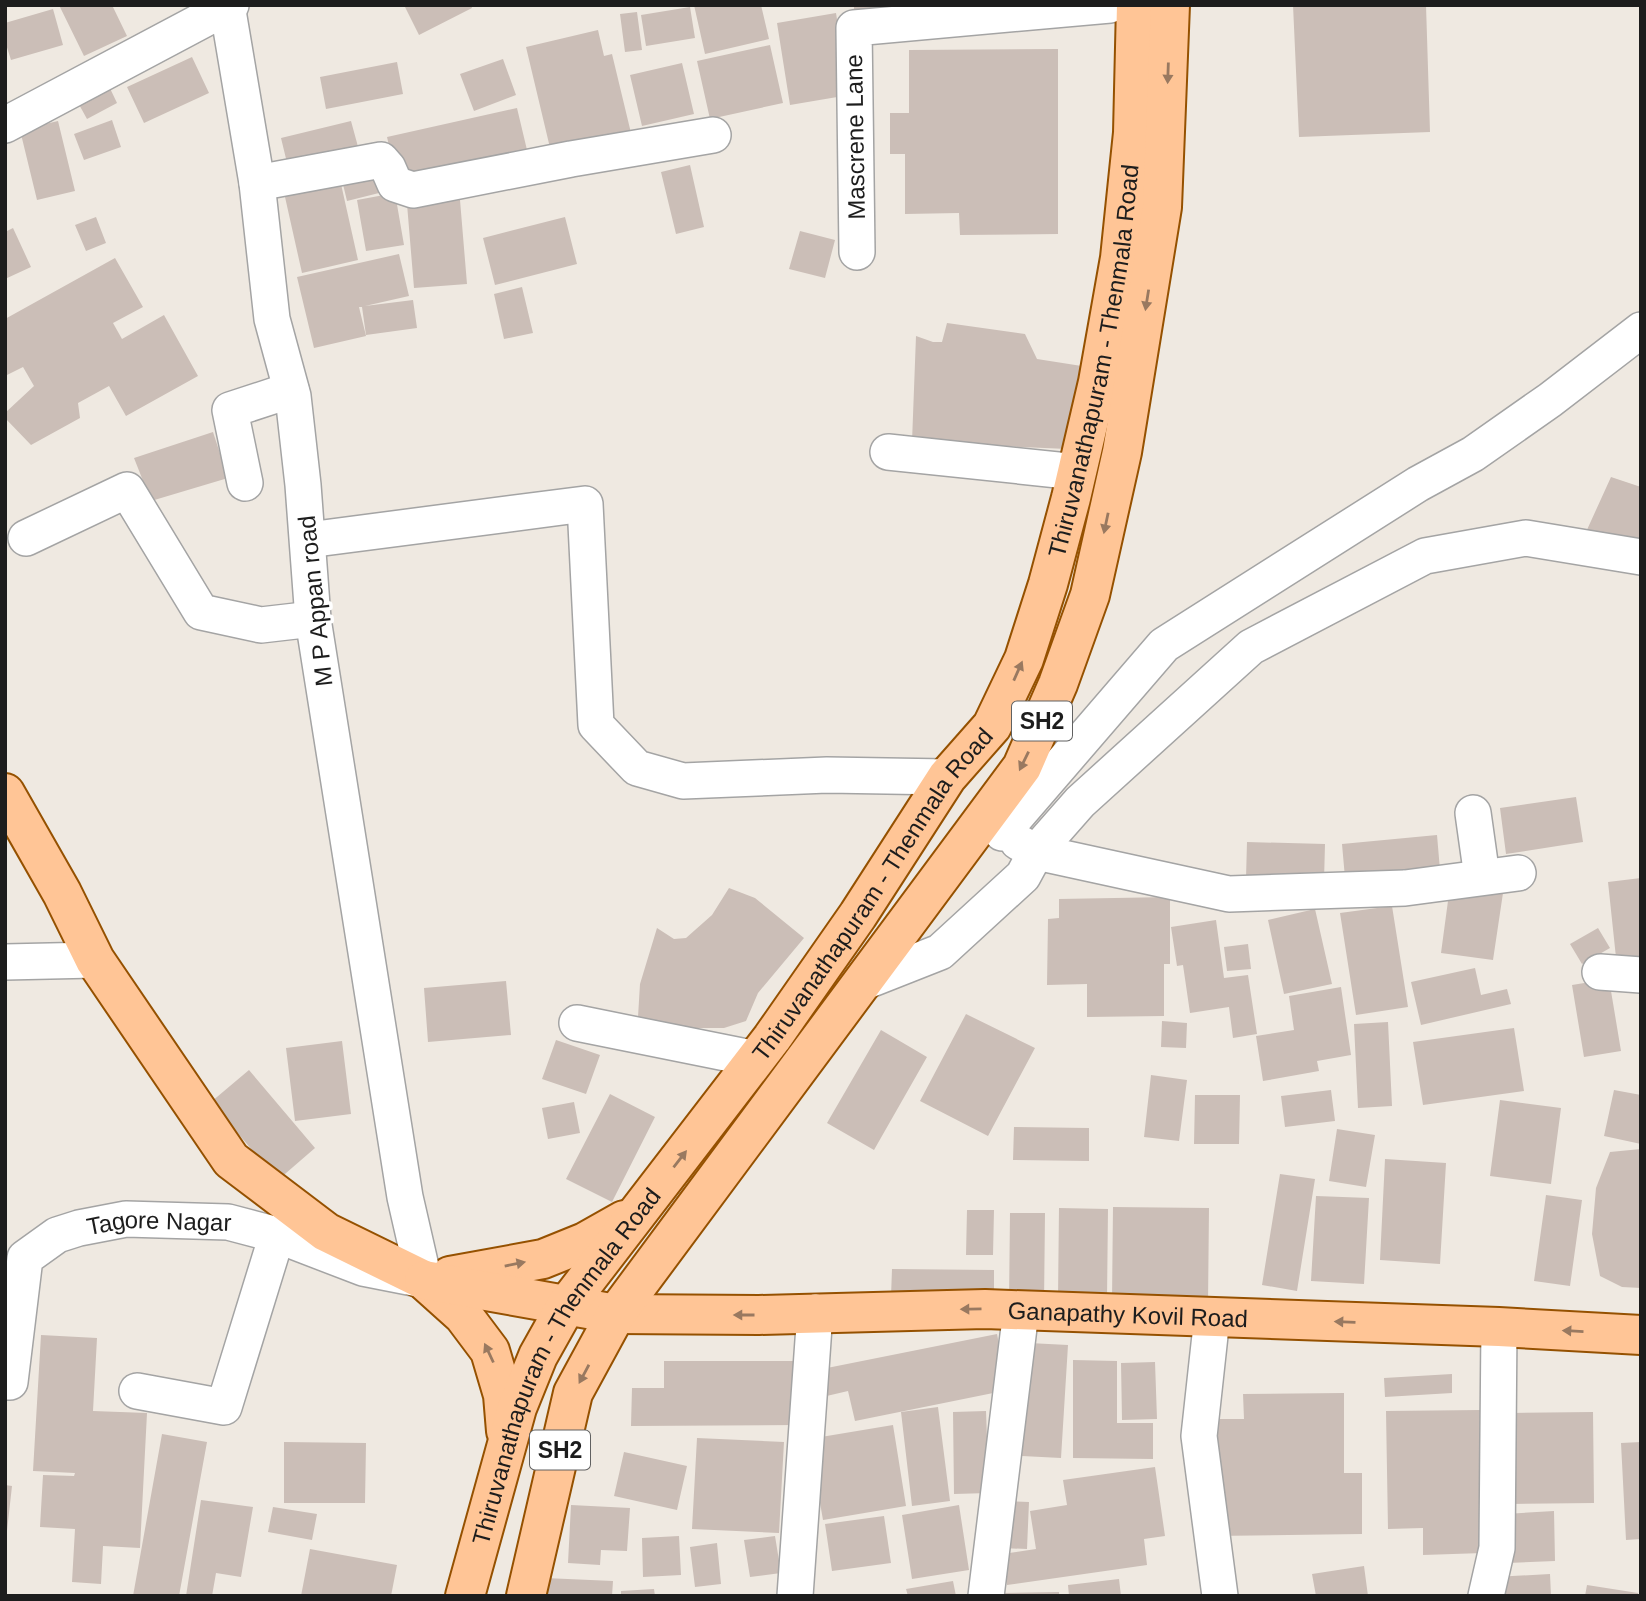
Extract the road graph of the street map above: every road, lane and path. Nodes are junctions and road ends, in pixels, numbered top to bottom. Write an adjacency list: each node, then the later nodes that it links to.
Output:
1 (1110, 5): 8 (street, Mascrene Lane)
2 (1136, 5): 12 (main road, Thiruvanathapuram - Thenmala Road)
3 (1170, 5): 21 (main road, Thiruvanathapuram - Thenmala Road / SH2, one-way to 21)
4 (228, 6): 5 (street); 7 (street, M P Appan road)
5 (5, 125)
6 (713, 135): 7 (street)
7 (257, 183): 10 (street, M P Appan road)
8 (856, 252)
9 (1641, 330): 21 (street)
10 (291, 390): 13 (street); 15 (street, M P Appan road)
11 (888, 452): 12 (street)
12 (1076, 472): 18 (main road, Thiruvanathapuram - Thenmala Road, one-way to 12)
13 (245, 483)
14 (26, 538): 17 (street)
15 (308, 540): 17 (street, M P Appan road); 18 (street)
16 (1641, 557): 22 (street)
17 (313, 619): 34 (street, M P Appan road)
18 (947, 776): 31 (main road, Thiruvanathapuram - Thenmala Road)
19 (6, 797): 25 (main road)
20 (1473, 813): 24 (street)
21 (992, 827): 22 (street); 29 (main road, Thiruvanathapuram - Thenmala Road / SH2)
22 (1036, 852): 24 (street); 29 (street)
23 (1518, 873): 24 (street)
24 (1482, 877)
25 (95, 960): 26 (street); 34 (main road)
26 (5, 962)
27 (1600, 971): 28 (street)
28 (1641, 975)
29 (864, 982): 38 (main road, Thiruvanathapuram - Thenmala Road / SH2)
30 (577, 1023): 31 (street)
31 (756, 1059): 32 (main road, Thiruvanathapuram - Thenmala Road, one-way to 31)
32 (638, 1212): 34 (main road, one-way to 32); 35 (main road, Thiruvanathapuram - Thenmala Road)
33 (278, 1235): 34 (street, Tagore Nagar); 42 (street, Tagore Nagar); 43 (street)
34 (424, 1280): 35 (main road, Ganapathy Kovil Road); 44 (main road, one-way to 34)
35 (566, 1306): 38 (main road, Ganapathy Kovil Road); 44 (main road, Thiruvanathapuram - Thenmala Road)
36 (1021, 1311): 37 (main road, Ganapathy Kovil Road, one-way to 37); 39 (main road, Ganapathy Kovil Road); 48 (street)
37 (815, 1312): 38 (main road, Ganapathy Kovil Road, one-way to 38); 47 (street)
38 (616, 1314): 46 (main road, Thiruvanathapuram - Thenmala Road / SH2, one-way to 46)
39 (1212, 1317): 40 (main road, Ganapathy Kovil Road, one-way to 39); 49 (street)
40 (1499, 1327): 41 (main road, Ganapathy Kovil Road, one-way to 40); 50 (street)
41 (1641, 1335)
42 (5, 1382)
43 (137, 1391)
44 (506, 1443): 45 (main road, Thiruvanathapuram - Thenmala Road)
45 (465, 1596)
46 (526, 1596)
47 (795, 1596)
48 (986, 1596)
49 (1220, 1596)
50 (1486, 1596)

